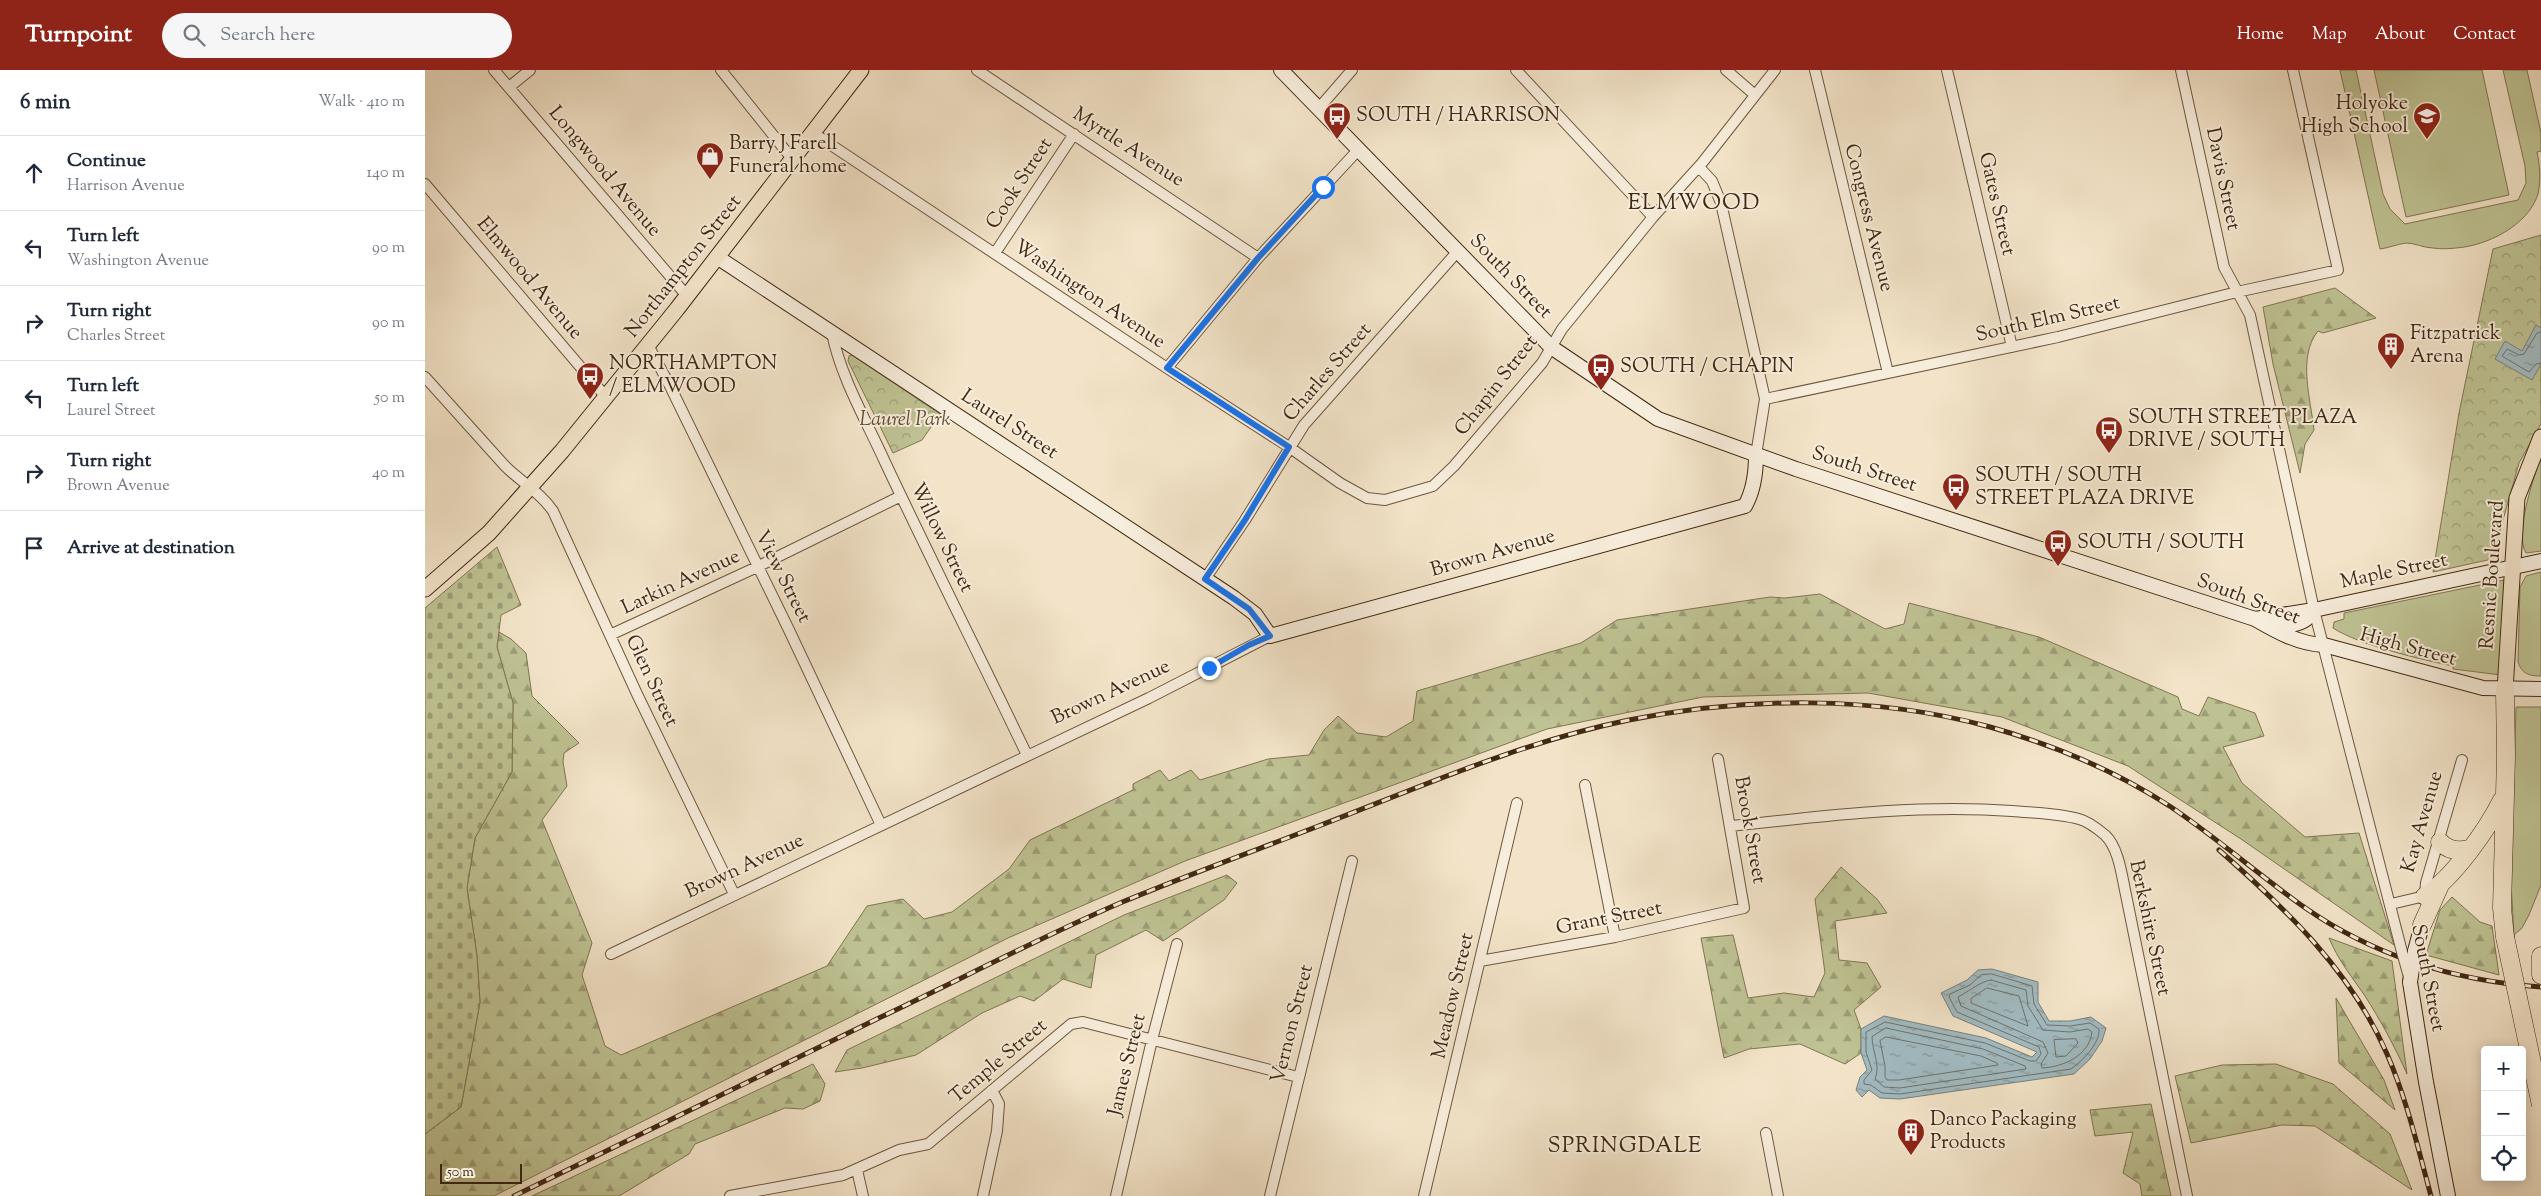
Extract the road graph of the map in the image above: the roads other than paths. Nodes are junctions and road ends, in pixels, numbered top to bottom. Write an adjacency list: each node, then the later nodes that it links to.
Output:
1 (494, 70): 15 (street, Longwood Avenue)
2 (530, 70): 15 (street)
3 (721, 70): 21 (street)
4 (861, 70): 18 (main road, Northampton Street)
5 (977, 70): 19 (street, Myrtle Avenue)
6 (1281, 70): 17 (main road, South Street)
7 (1353, 70): 17 (street)
8 (1515, 70): 24 (street)
9 (1726, 70): 16 (street)
10 (1775, 70): 16 (street, Chapin Street)
11 (1815, 70): 36 (street, Congress Avenue)
12 (1947, 70): 34 (street, Gates Street)
13 (2181, 70): 29 (street, Davis Street)
14 (2293, 70): 29 (street, South Elm Street)
15 (509, 87): 30 (street, Longwood Avenue)
16 (1755, 95): 22 (street, Chapin Street)
17 (1319, 108): 20 (main road, South Street)
18 (813, 133): 21 (main road, Northampton Street); 26 (street, Washington Avenue)
19 (1074, 134): 26 (street, Cook Street); 28 (street, Myrtle Avenue)
20 (1359, 149): 25 (main road, South Street); 28 (street)
21 (793, 160): 27 (main road, Northampton Street)
22 (1699, 167): 24 (street, Chapin Street); 39 (street)
23 (425, 184): 38 (street, Elmwood Avenue)
24 (1653, 217): 33 (street, Chapin Street)
25 (1458, 251): 33 (main road, South Street); 41 (street, Charles Street)
26 (995, 253): 35 (street, Washington Avenue)
27 (717, 258): 30 (main road, Northampton Street); 31 (main road, Laurel Street)
28 (1258, 258): 35 (street)
29 (2237, 292): 34 (street, South Elm Street); 51 (street, Davis Street)
30 (687, 296): 32 (main road, Northampton Street)
31 (831, 333): 44 (street, Willow Street); 49 (main road, Laurel Street)
32 (648, 345): 38 (main road, Northampton Street); 48 (street, View Street)
33 (1551, 347): 42 (main road, South Street); 45 (street, Chapin Street)
34 (2012, 347): 36 (street, South Elm Street)
35 (1167, 368): 41 (street, Washington Avenue)
36 (1888, 373): 39 (street, South Elm Street)
37 (425, 376): 43 (street, Glen Street)
38 (606, 397): 43 (main road, Northampton Street)
39 (1765, 399): 42 (street)
40 (2541, 437): 47 (main road, Resnic Boulevard)
41 (1289, 447): 45 (street, Washington Avenue); 49 (street, Charles Street)
42 (1756, 455): 52 (main road, South Street); 54 (main road, Brown Avenue)
43 (531, 487): 50 (main road, Northampton Street); 53 (street, Glen Street)
44 (901, 496): 48 (street, Larkin Avenue); 58 (street, Willow Street)
45 (1373, 500)
46 (2541, 561): 47 (main road, Maple Street)
47 (2514, 566): 51 (main road, Maple Street); 56 (main road, Resnic Boulevard)
48 (757, 567): 53 (street, Larkin Avenue); 64 (street, View Street)
49 (1205, 579): 54 (main road, Laurel Street)
50 (425, 589)
51 (2314, 610): 52 (main road); 55 (street, Davis Street)
52 (2255, 619): 55 (main road, South Street)
53 (610, 635): 70 (street, Glen Street)
54 (1270, 636): 58 (street, Brown Avenue)
55 (2324, 645): 56 (main road, High Street); 72 (street, South Street)
56 (2505, 690): 57 (main road, High Street); 62 (highway)
57 (2541, 690)
58 (1027, 755): 64 (street, Brown Avenue)
59 (1718, 759): 65 (street, Brook Street)
60 (2462, 760): 66 (street, Kay Avenue)
61 (1585, 785): 75 (street)
62 (2504, 795): 67 (highway); 86 (highway, bridge)
63 (1517, 803): 80 (street, Meadow Street)
64 (881, 825): 70 (street, Brown Avenue)
65 (1732, 826): 73 (street, Brook Street); 96 (street, Berkshire Street)
66 (2440, 842): 67 (highway); 71 (street, Kay Avenue)
67 (2469, 849): 69 (highway)
68 (1352, 861): 84 (street, Vernon Street)
69 (2442, 883): 71 (highway); 74 (highway)
70 (734, 894): 78 (street, Brown Avenue)
71 (2425, 896): 72 (street, Kay Avenue); 74 (street, Kay Avenue)
72 (2391, 904): 77 (street, South Street)
73 (1744, 908): 75 (street, Grant Street)
74 (2422, 925): 77 (main road, Kay Avenue)
75 (1615, 937): 80 (street, Grant Street)
76 (1177, 944): 83 (street, James Street)
77 (2409, 951): 82 (main road, Kay Avenue, bridge)
78 (611, 954)
79 (2541, 956): 81 (highway)
80 (1480, 961): 94 (street, Meadow Street)
81 (2541, 975)
82 (2410, 982): 97 (main road, South Street)
83 (1152, 1040): 84 (street, Temple Street); 85 (street, Temple Street); 92 (street, James Street)
84 (1297, 1077): 93 (street, Vernon Street)
85 (992, 1090): 88 (street, Temple Street); 91 (street)
86 (2541, 1105)
87 (1766, 1133): 95 (street)
88 (857, 1170): 89 (street, Temple Street); 90 (street)
89 (730, 1196)
90 (863, 1196)
91 (983, 1196)
92 (1116, 1196)
93 (1270, 1196)
94 (1424, 1196)
95 (1778, 1196)
96 (2187, 1196)
97 (2448, 1196)

